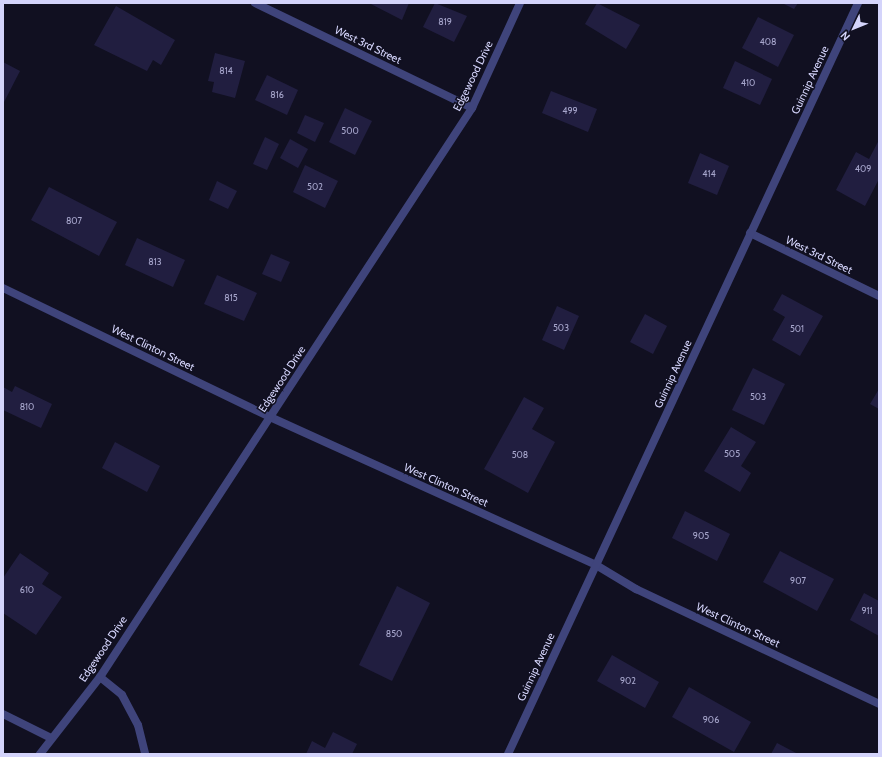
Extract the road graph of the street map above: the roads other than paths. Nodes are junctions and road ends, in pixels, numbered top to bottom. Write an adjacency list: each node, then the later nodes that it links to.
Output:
1 (254, 3): 4 (street, West 3rd Street)
2 (520, 3): 4 (street, Edgewood Drive)
3 (858, 3): 5 (street, Guinnip Avenue)
4 (472, 108): 8 (street, Edgewood Drive)
5 (750, 234): 7 (street, West 3rd Street); 9 (street, Guinnip Avenue)
6 (3, 288): 8 (street, West Clinton Street)
7 (879, 296)
8 (270, 417): 9 (street, West Clinton Street); 10 (street, Edgewood Drive)
9 (596, 565): 11 (street, West Clinton Street); 16 (street, Guinnip Avenue)
10 (100, 677): 13 (street, Edgewood Drive); 15 (street)
11 (879, 704)
12 (3, 714): 13 (street)
13 (51, 738): 14 (street, Edgewood Drive)
14 (40, 754)
15 (144, 754)
16 (508, 754)

